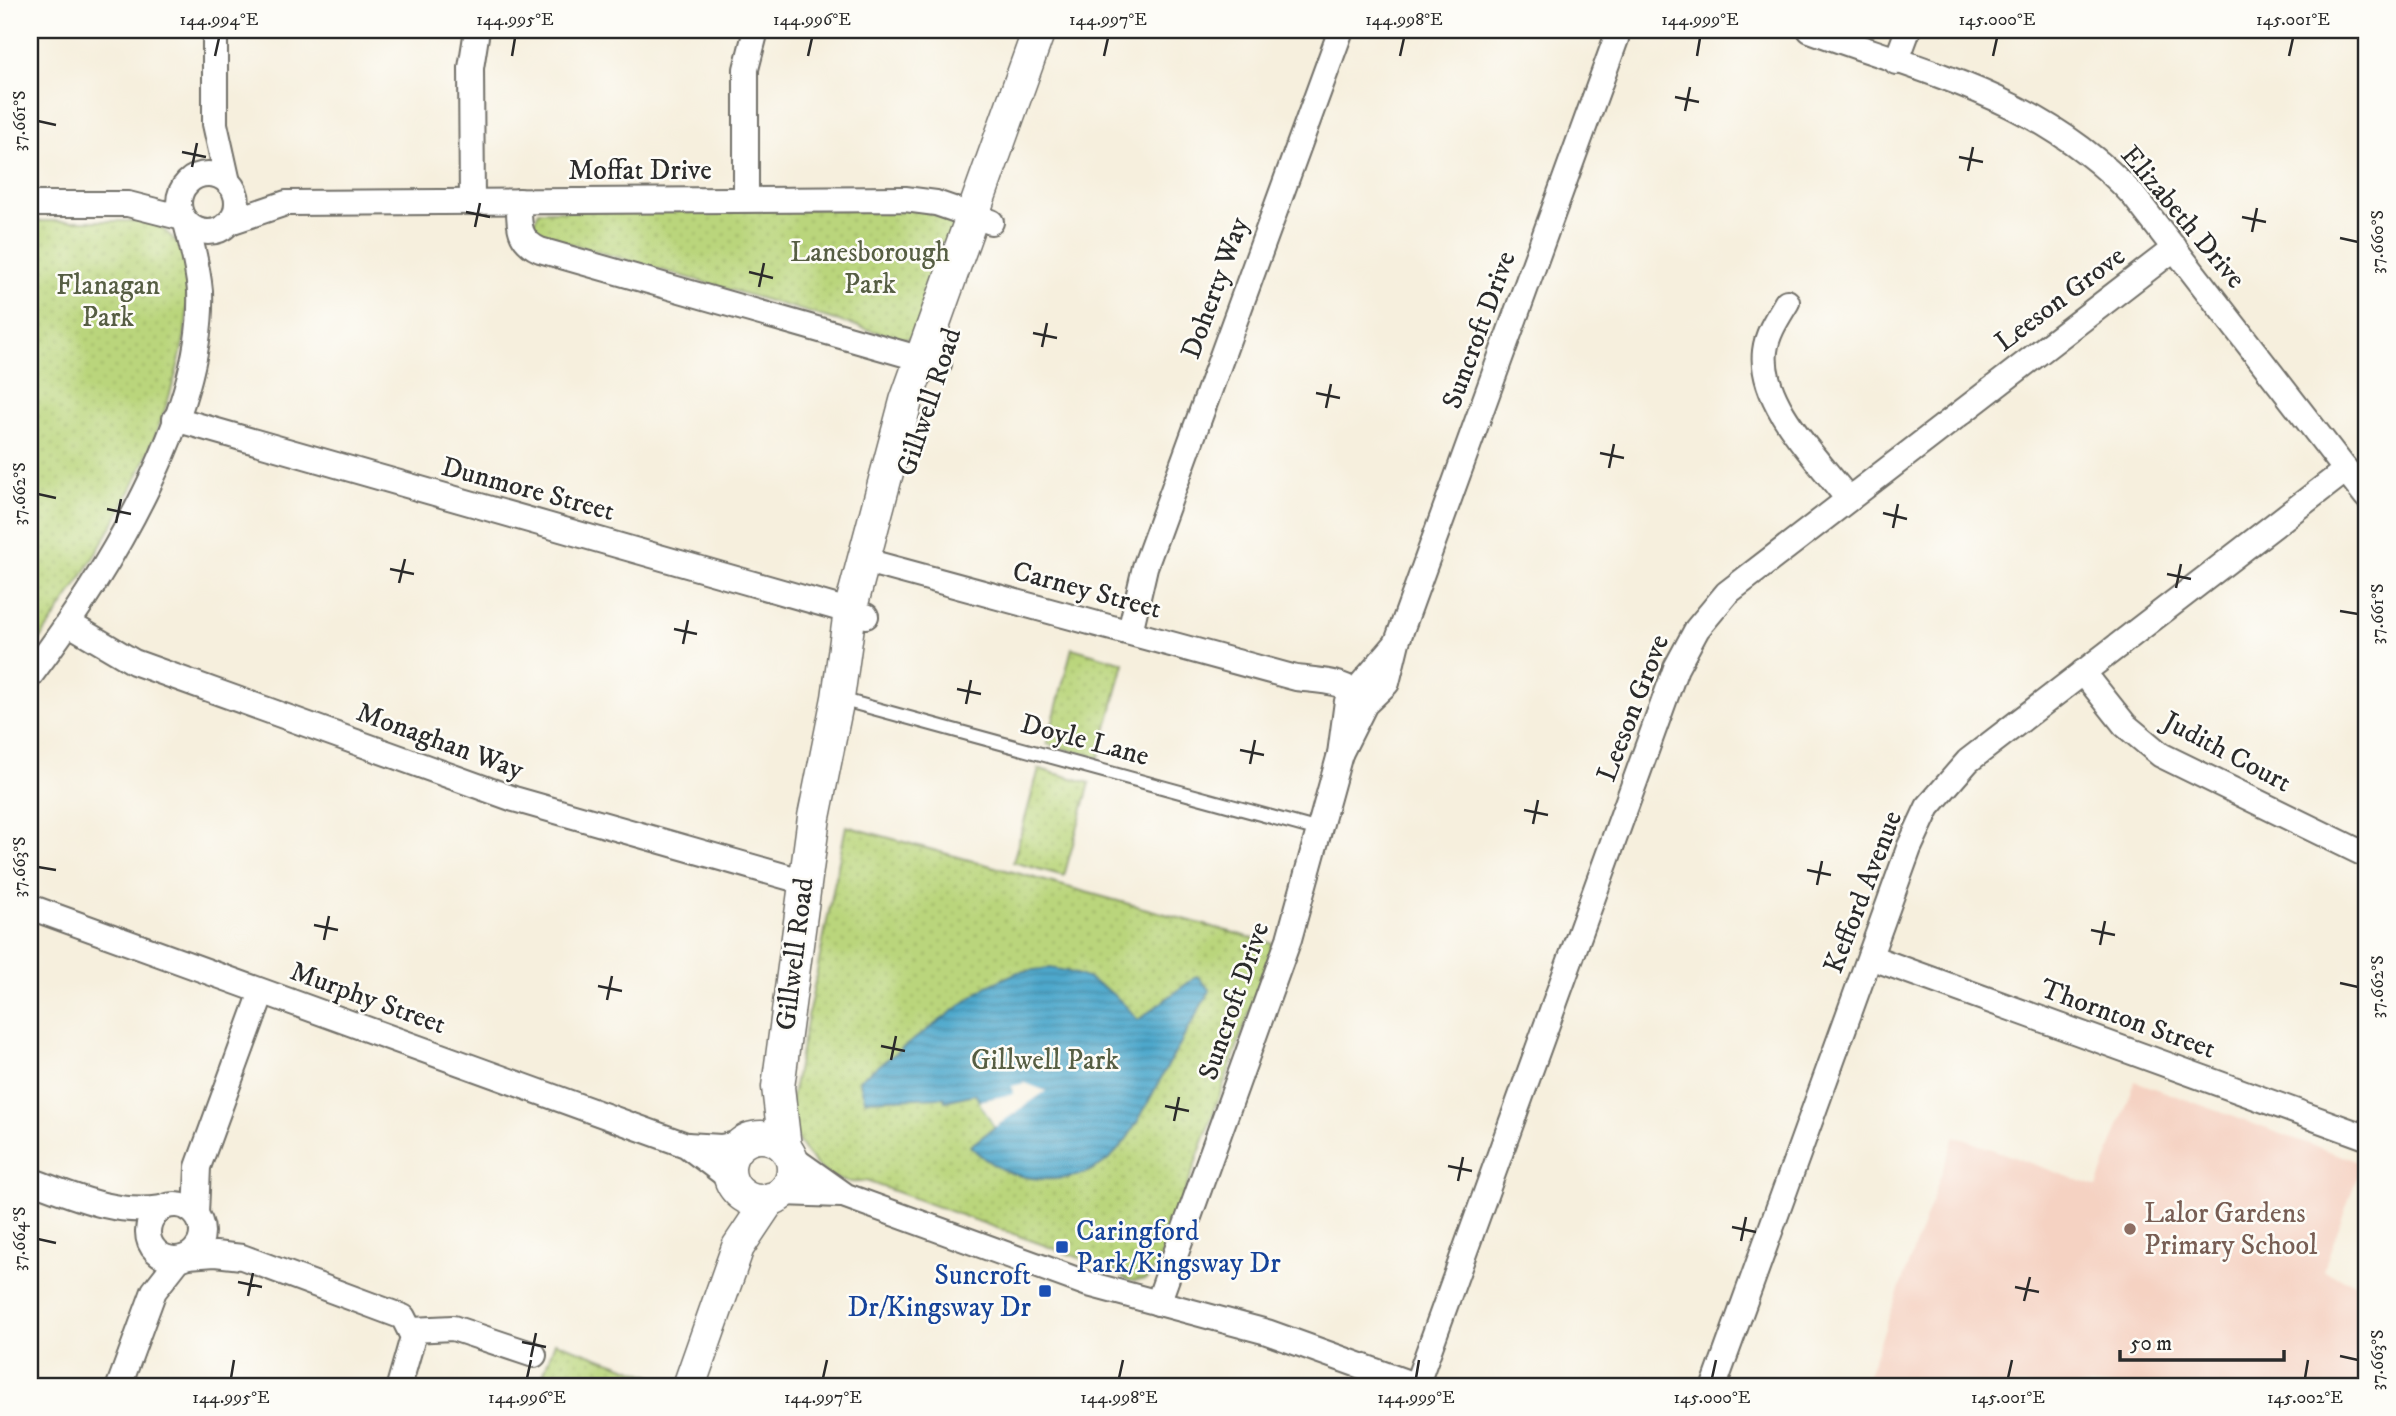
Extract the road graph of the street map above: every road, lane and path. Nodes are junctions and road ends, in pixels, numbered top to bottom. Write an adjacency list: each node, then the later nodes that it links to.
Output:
1 (215, 30): 11 (street)
2 (477, 30): 16 (street)
3 (756, 30): 14 (street)
4 (1039, 30): 20 (street, Gillwell Road)
5 (1060, 30): 20 (street, Gillwell Road)
6 (1341, 30): 34 (street, Doherty Way)
7 (1810, 30): 10 (street, Elizabeth Drive)
8 (1908, 30): 10 (street)
9 (1619, 33): 38 (street, Suncroft Drive)
10 (1896, 62): 23 (street, Elizabeth Drive)
11 (215, 124): 12 (street); 13 (street)
12 (188, 182): 13 (street); 19 (street); 21 (street)
13 (230, 185): 17 (street, Moffat Drive); 22 (street)
14 (746, 199): 15 (street, Moffat Drive); 20 (street, Moffat Drive)
15 (519, 201): 16 (street, Moffat Drive); 26 (street)
16 (472, 202): 17 (street, Moffat Drive)
17 (286, 203): 22 (street, Moffat Drive)
18 (30, 204): 19 (street)
19 (128, 204): 21 (street)
20 (981, 218): 26 (street, Gillwell Road)
21 (184, 220): 22 (street); 24 (street)
22 (227, 225): 24 (street)
23 (2175, 248): 28 (street, Elizabeth Drive); 30 (street, Leeson Grove)
24 (200, 290): 27 (street)
25 (1787, 302): 30 (street)
26 (929, 361): 31 (street, Gillwell Road)
27 (175, 419): 32 (street, Dunmore Street); 33 (street)
28 (2346, 470): 29 (street, Elizabeth Drive); 35 (street, Kefford Avenue)
29 (2366, 496)
30 (1848, 499): 69 (street, Leeson Grove)
31 (871, 563): 32 (street, Gillwell Road); 34 (street, Carney Street)
32 (858, 613): 37 (street, Gillwell Road)
33 (68, 623): 36 (street); 41 (street, Monaghan Way)
34 (1122, 630): 38 (street, Carney Street)
35 (2083, 672): 40 (street, Judith Court); 43 (street, Kefford Avenue)
36 (30, 676)
37 (838, 698): 39 (lane, Doyle Lane); 41 (street, Gillwell Road)
38 (1355, 698): 39 (street, Suncroft Drive)
39 (1319, 830): 63 (street, Suncroft Drive)
40 (2366, 855)
41 (805, 882): 45 (street, Gillwell Road)
42 (30, 907): 44 (street, Murphy Street)
43 (1870, 957): 46 (street, Thornton Street); 70 (street, Kefford Avenue)
44 (262, 992): 48 (street, Murphy Street); 50 (street)
45 (778, 1087): 47 (street, Gillwell Road); 49 (street, Gillwell Road)
46 (2366, 1136)
47 (746, 1141): 48 (street, Murphy Street); 49 (street); 52 (street)
48 (686, 1145): 52 (street, Murphy Street)
49 (788, 1152): 53 (street); 54 (street)
50 (198, 1167): 56 (street); 57 (street)
51 (30, 1180): 55 (street)
52 (733, 1183): 53 (street); 59 (street)
53 (776, 1196): 54 (street); 59 (street)
54 (846, 1196): 63 (street)
55 (105, 1207): 56 (street); 58 (street)
56 (166, 1207): 57 (street); 58 (street)
57 (198, 1218): 60 (street); 61 (street)
58 (151, 1244): 60 (street); 62 (street)
59 (738, 1247): 68 (street)
60 (184, 1257): 61 (street); 62 (street)
61 (242, 1257): 64 (street)
62 (154, 1291): 66 (street)
63 (1158, 1303): 69 (street)
64 (412, 1330): 65 (street); 67 (street)
65 (534, 1356)
66 (119, 1386)
67 (399, 1386)
68 (689, 1386)
69 (1417, 1386)
70 (1714, 1386)

